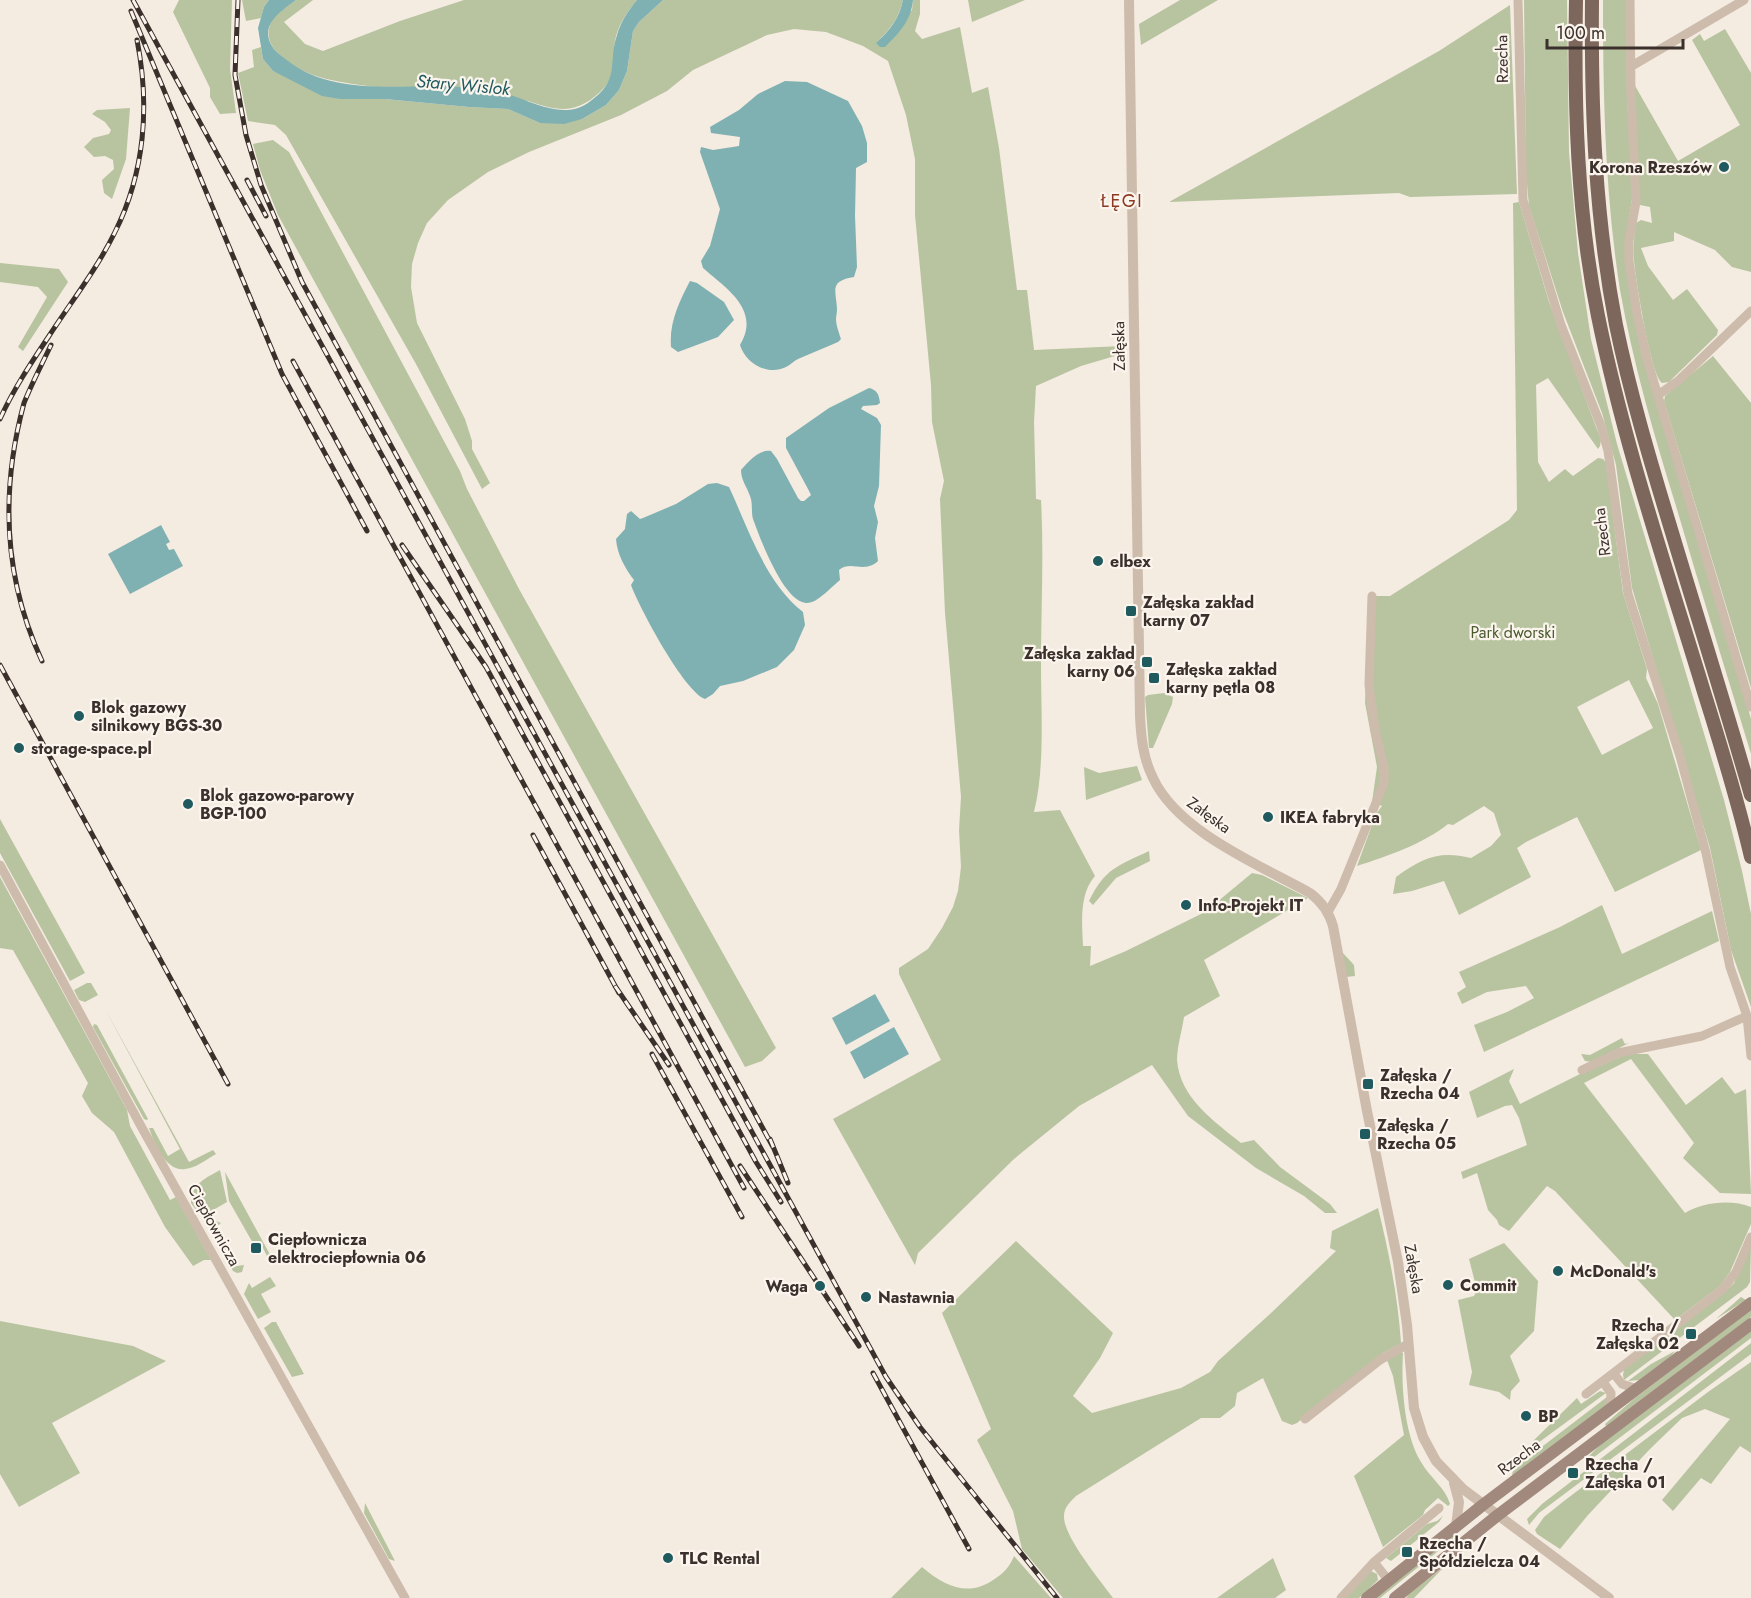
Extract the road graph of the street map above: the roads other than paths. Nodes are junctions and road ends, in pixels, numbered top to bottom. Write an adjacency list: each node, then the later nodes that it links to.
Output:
1 (1129, 0): 15 (street, Załęska)
2 (1518, 0): 16 (street, Rzecha)
3 (1576, 0): 13 (main road)
4 (1592, 0): 12 (main road)
5 (1630, 0): 7 (street)
6 (1744, 0): 7 (street)
7 (1630, 67): 9 (street)
8 (1751, 312): 9 (street)
9 (1658, 395): 11 (street)
10 (1372, 596): 15 (street)
11 (1751, 707)
12 (1751, 795)
13 (1751, 857)
14 (0, 865): 36 (street, Ciepłownicza)
15 (1328, 912): 22 (street, Załęska)
16 (1747, 1016): 17 (street, Rzecha); 18 (street)
17 (1751, 1056)
18 (1582, 1070)
19 (1751, 1237): 23 (street)
20 (1751, 1303): 25 (main road, Rzecha)
21 (1751, 1324): 32 (main road, Rzecha)
22 (1408, 1344): 28 (street); 29 (street, Załęska)
23 (1614, 1374): 24 (street); 25 (street)
24 (1603, 1382): 26 (street); 27 (street)
25 (1637, 1389): 27 (main road, Rzecha)
26 (1586, 1394)
27 (1610, 1409): 30 (main road, Rzecha)
28 (1305, 1419)
29 (1453, 1480): 30 (street, Załęska); 33 (street, Załęska)
30 (1484, 1504): 32 (street, Załęska); 33 (main road, Rzecha)
31 (1439, 1508): 34 (street)
32 (1498, 1515): 39 (main road, Rzecha); 40 (street, Załęska)
33 (1456, 1526): 35 (main road, Rzecha)
34 (1374, 1562): 35 (street); 37 (street)
35 (1389, 1581): 38 (main road, Rzecha)
36 (405, 1598)
37 (1341, 1598)
38 (1368, 1598)
39 (1395, 1598)
40 (1609, 1598)

